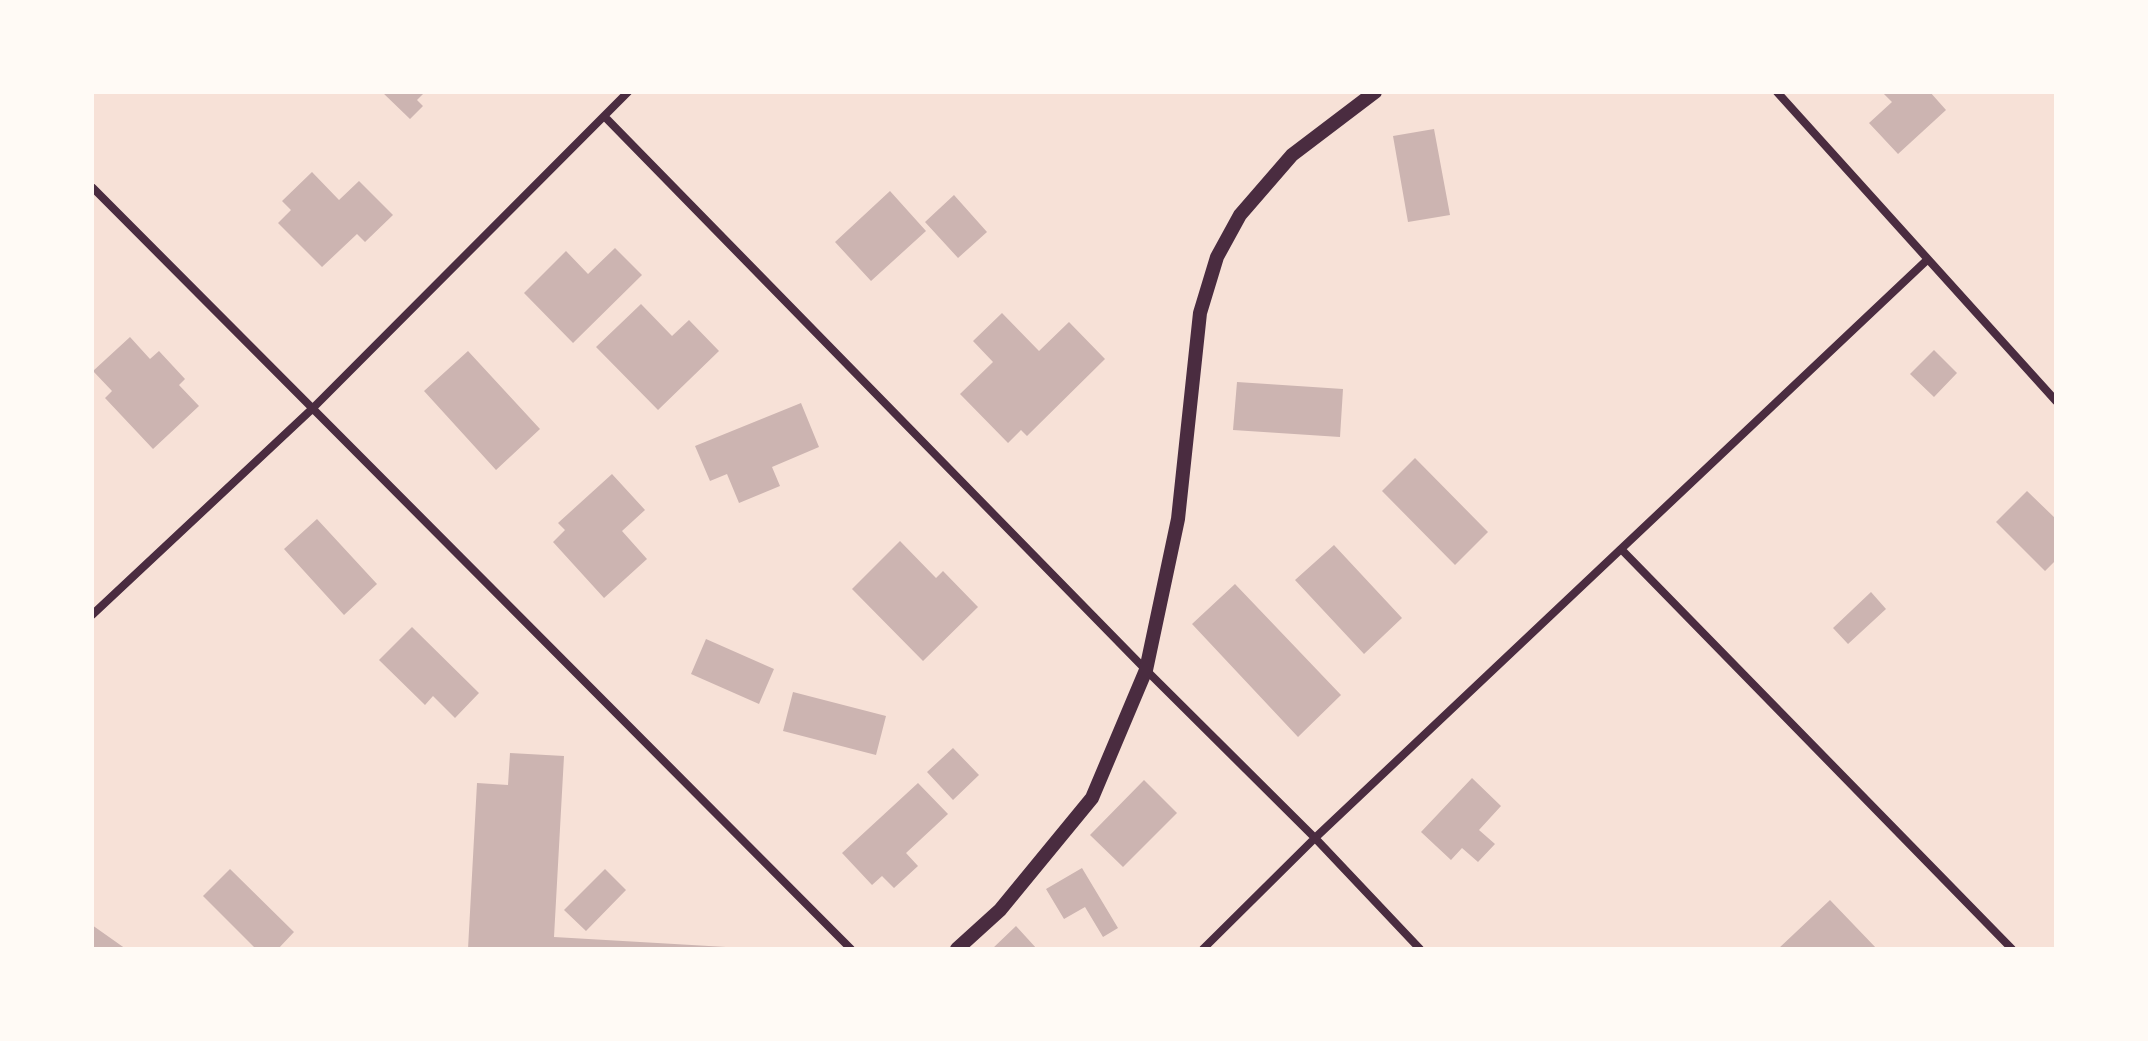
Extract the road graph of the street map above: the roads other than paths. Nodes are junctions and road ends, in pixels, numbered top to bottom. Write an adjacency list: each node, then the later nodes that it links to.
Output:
1 (628, 92): 4 (street)
2 (1375, 92): 11 (street)
3 (1777, 92): 6 (street)
4 (604, 116): 8 (street); 11 (street)
5 (93, 188): 8 (street)
6 (1927, 260): 7 (street); 9 (street)
7 (2056, 401)
8 (312, 409): 10 (street); 13 (street)
9 (1621, 549): 12 (street); 17 (street)
10 (92, 615)
11 (1146, 670): 12 (street); 14 (street)
12 (1315, 838): 15 (street); 16 (street)
13 (851, 949)
14 (957, 949)
15 (1203, 949)
16 (1420, 949)
17 (2012, 949)

